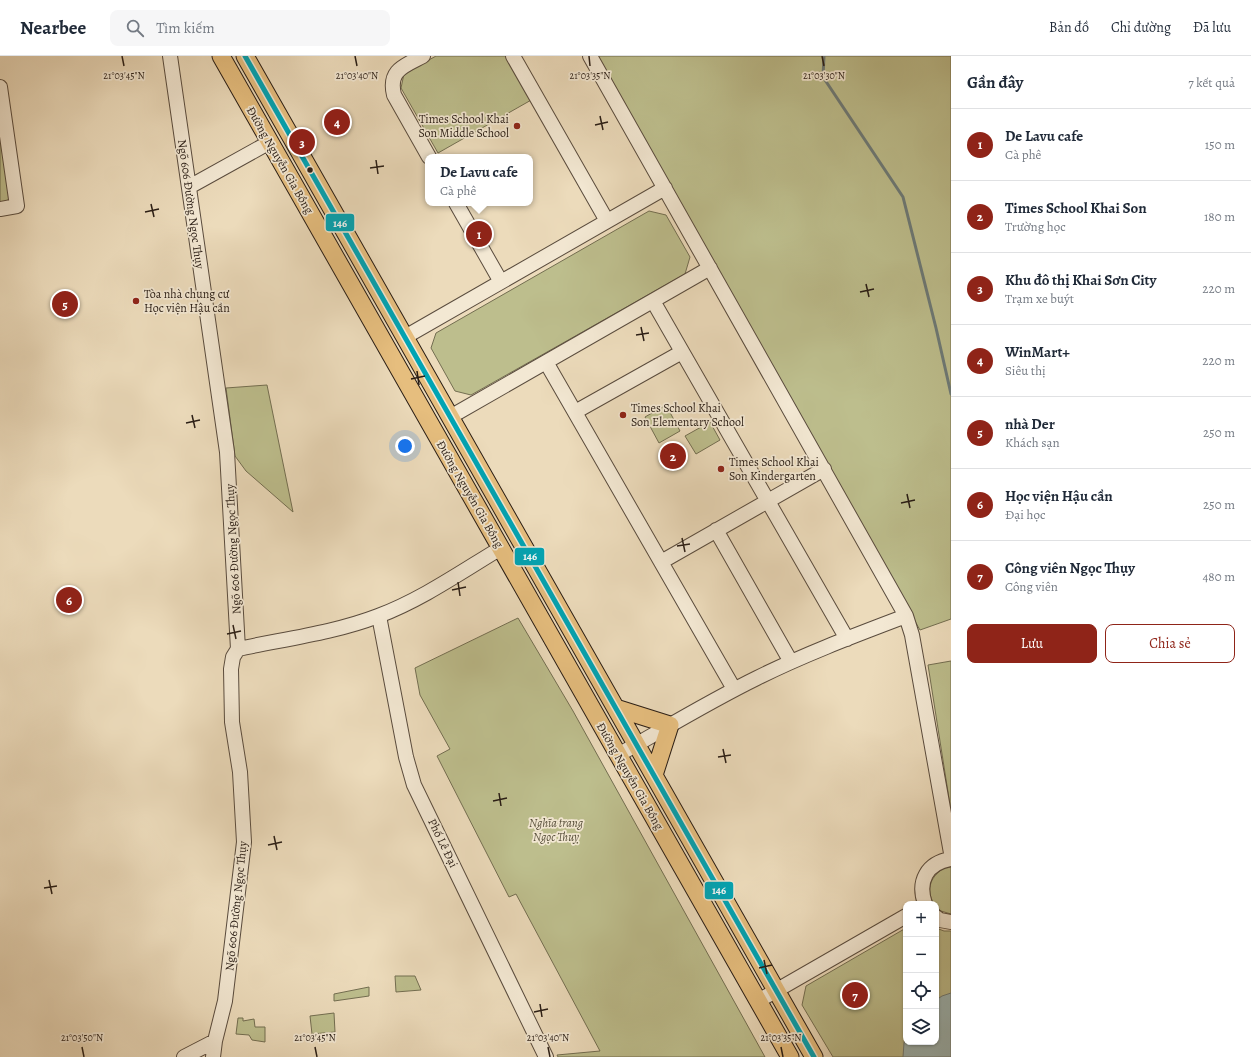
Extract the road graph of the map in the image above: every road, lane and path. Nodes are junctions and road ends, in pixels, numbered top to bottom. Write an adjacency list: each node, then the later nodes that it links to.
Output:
1 (170, 56): 10 (street, Ngõ 606 Đường Ngọc Thụy)
2 (221, 56): 8 (main road, Đường Nguyễn Gia Bồng)
3 (245, 56): 18 (main road, Đường Nguyễn Gia Bồng)
4 (423, 56): 9 (street)
5 (513, 56): 14 (street)
6 (590, 56): 11 (street)
7 (0, 87): 13 (street)
8 (270, 142): 10 (street); 19 (main road, Đường Nguyễn Gia Bồng)
9 (427, 154)
10 (189, 187): 33 (street, Ngõ 606 Đường Ngọc Thụy)
11 (665, 188): 14 (street); 15 (street)
12 (458, 206): 16 (street)
13 (0, 209)
14 (607, 221): 16 (street)
15 (710, 268): 17 (street); 25 (street)
16 (501, 282): 18 (street)
17 (653, 301): 20 (street); 21 (street)
18 (405, 337): 19 (main road); 23 (main road, Đường Nguyễn Gia Bồng)
19 (386, 347): 24 (main road, Đường Nguyễn Gia Bồng)
20 (682, 352): 22 (street); 26 (street)
21 (546, 362): 22 (street); 23 (street)
22 (575, 412): 29 (street)
23 (450, 417): 24 (main road); 36 (main road, Đường Nguyễn Gia Bồng)
24 (432, 427): 28 (main road, Đường Nguyễn Gia Bồng)
25 (824, 469): 26 (street); 31 (street)
26 (767, 501): 27 (street); 32 (street)
27 (716, 530): 29 (street); 34 (street)
28 (501, 548): 30 (street); 39 (main road, Đường Nguyễn Gia Bồng)
29 (661, 562): 35 (street)
30 (378, 616): 33 (street); 52 (street, Phố Lê Đại)
31 (906, 616): 32 (street); 41 (street)
32 (847, 639): 34 (street)
33 (238, 649): 49 (street, Ngõ 606 Đường Ngọc Thụy)
34 (791, 662): 35 (street)
35 (734, 689): 37 (street)
36 (616, 708): 37 (main road); 38 (main road, Đường Nguyễn Gia Bồng)
37 (670, 726): 38 (street); 40 (main road)
38 (637, 745): 39 (street); 40 (main road, Đường Nguyễn Gia Bồng)
39 (618, 755): 48 (main road, Đường Nguyễn Gia Bồng)
40 (654, 775): 47 (main road, Đường Nguyễn Gia Bồng)
41 (951, 853)
42 (951, 859): 43 (street)
43 (924, 901)
44 (903, 918): 47 (street)
45 (939, 919): 46 (street)
46 (951, 922)
47 (776, 990): 48 (street); 54 (main road, Đường Nguyễn Gia Bồng)
48 (758, 1000): 53 (main road, Đường Nguyễn Gia Bồng)
49 (215, 1041): 50 (street); 51 (street, Ngõ 606 Đường Ngọc Thụy)
50 (184, 1057)
51 (213, 1057)
52 (546, 1057)
53 (790, 1057)
54 (814, 1057)

